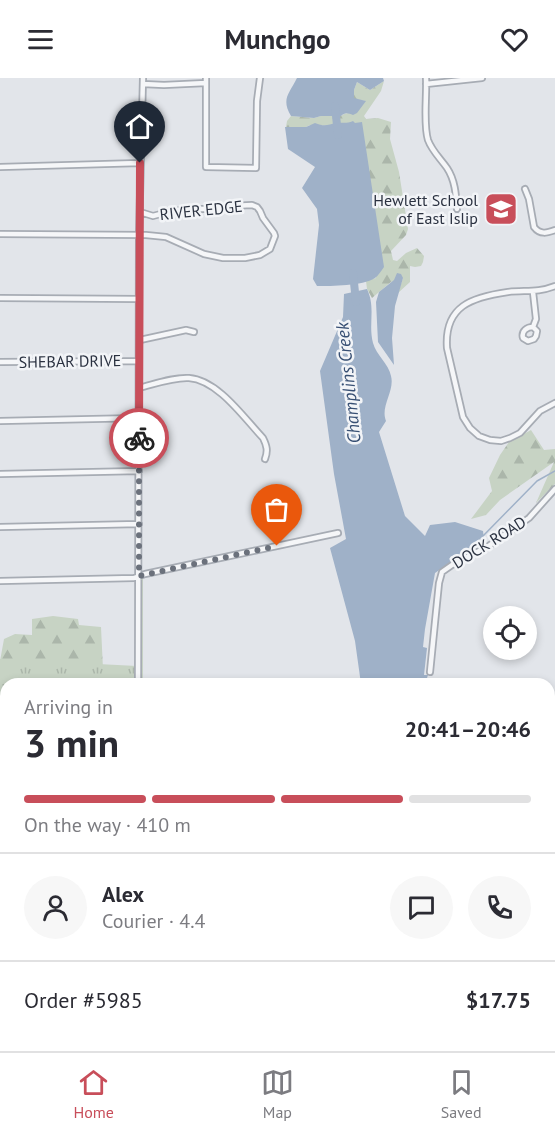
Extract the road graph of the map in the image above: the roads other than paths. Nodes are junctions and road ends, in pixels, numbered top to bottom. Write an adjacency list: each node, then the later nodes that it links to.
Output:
1 (260, 78): 4 (street)
2 (426, 78): 6 (street)
3 (482, 78): 6 (street)
4 (206, 80): 5 (street)
5 (143, 81): 7 (street)
6 (426, 84): 10 (street)
7 (140, 163): 8 (street); 11 (street)
8 (0, 166)
9 (525, 189): 12 (street)
10 (457, 209)
11 (140, 212): 14 (street); 14 (street, RIVER EDGE)
12 (553, 231)
13 (0, 234): 14 (street)
14 (139, 236): 18 (street)
15 (555, 286): 16 (street)
16 (533, 292): 19 (street); 25 (street)
17 (0, 298): 18 (street)
18 (139, 299): 21 (street)
19 (533, 327)
20 (194, 332): 21 (street)
21 (140, 340): 22 (street)
22 (139, 361): 23 (street, SHEBAR DRIVE); 24 (street)
23 (0, 362)
24 (139, 388): 26 (street); 28 (street)
25 (555, 403)
26 (139, 418): 27 (street); 29 (street)
27 (0, 421)
28 (265, 459)
29 (139, 471): 30 (street); 32 (street)
30 (0, 474)
31 (555, 489): 37 (street, DOCK ROAD)
32 (139, 525): 33 (street); 35 (street)
33 (0, 527)
34 (338, 533): 35 (street)
35 (139, 576): 36 (street); 38 (street)
36 (0, 580)
37 (430, 672)
38 (138, 678)

